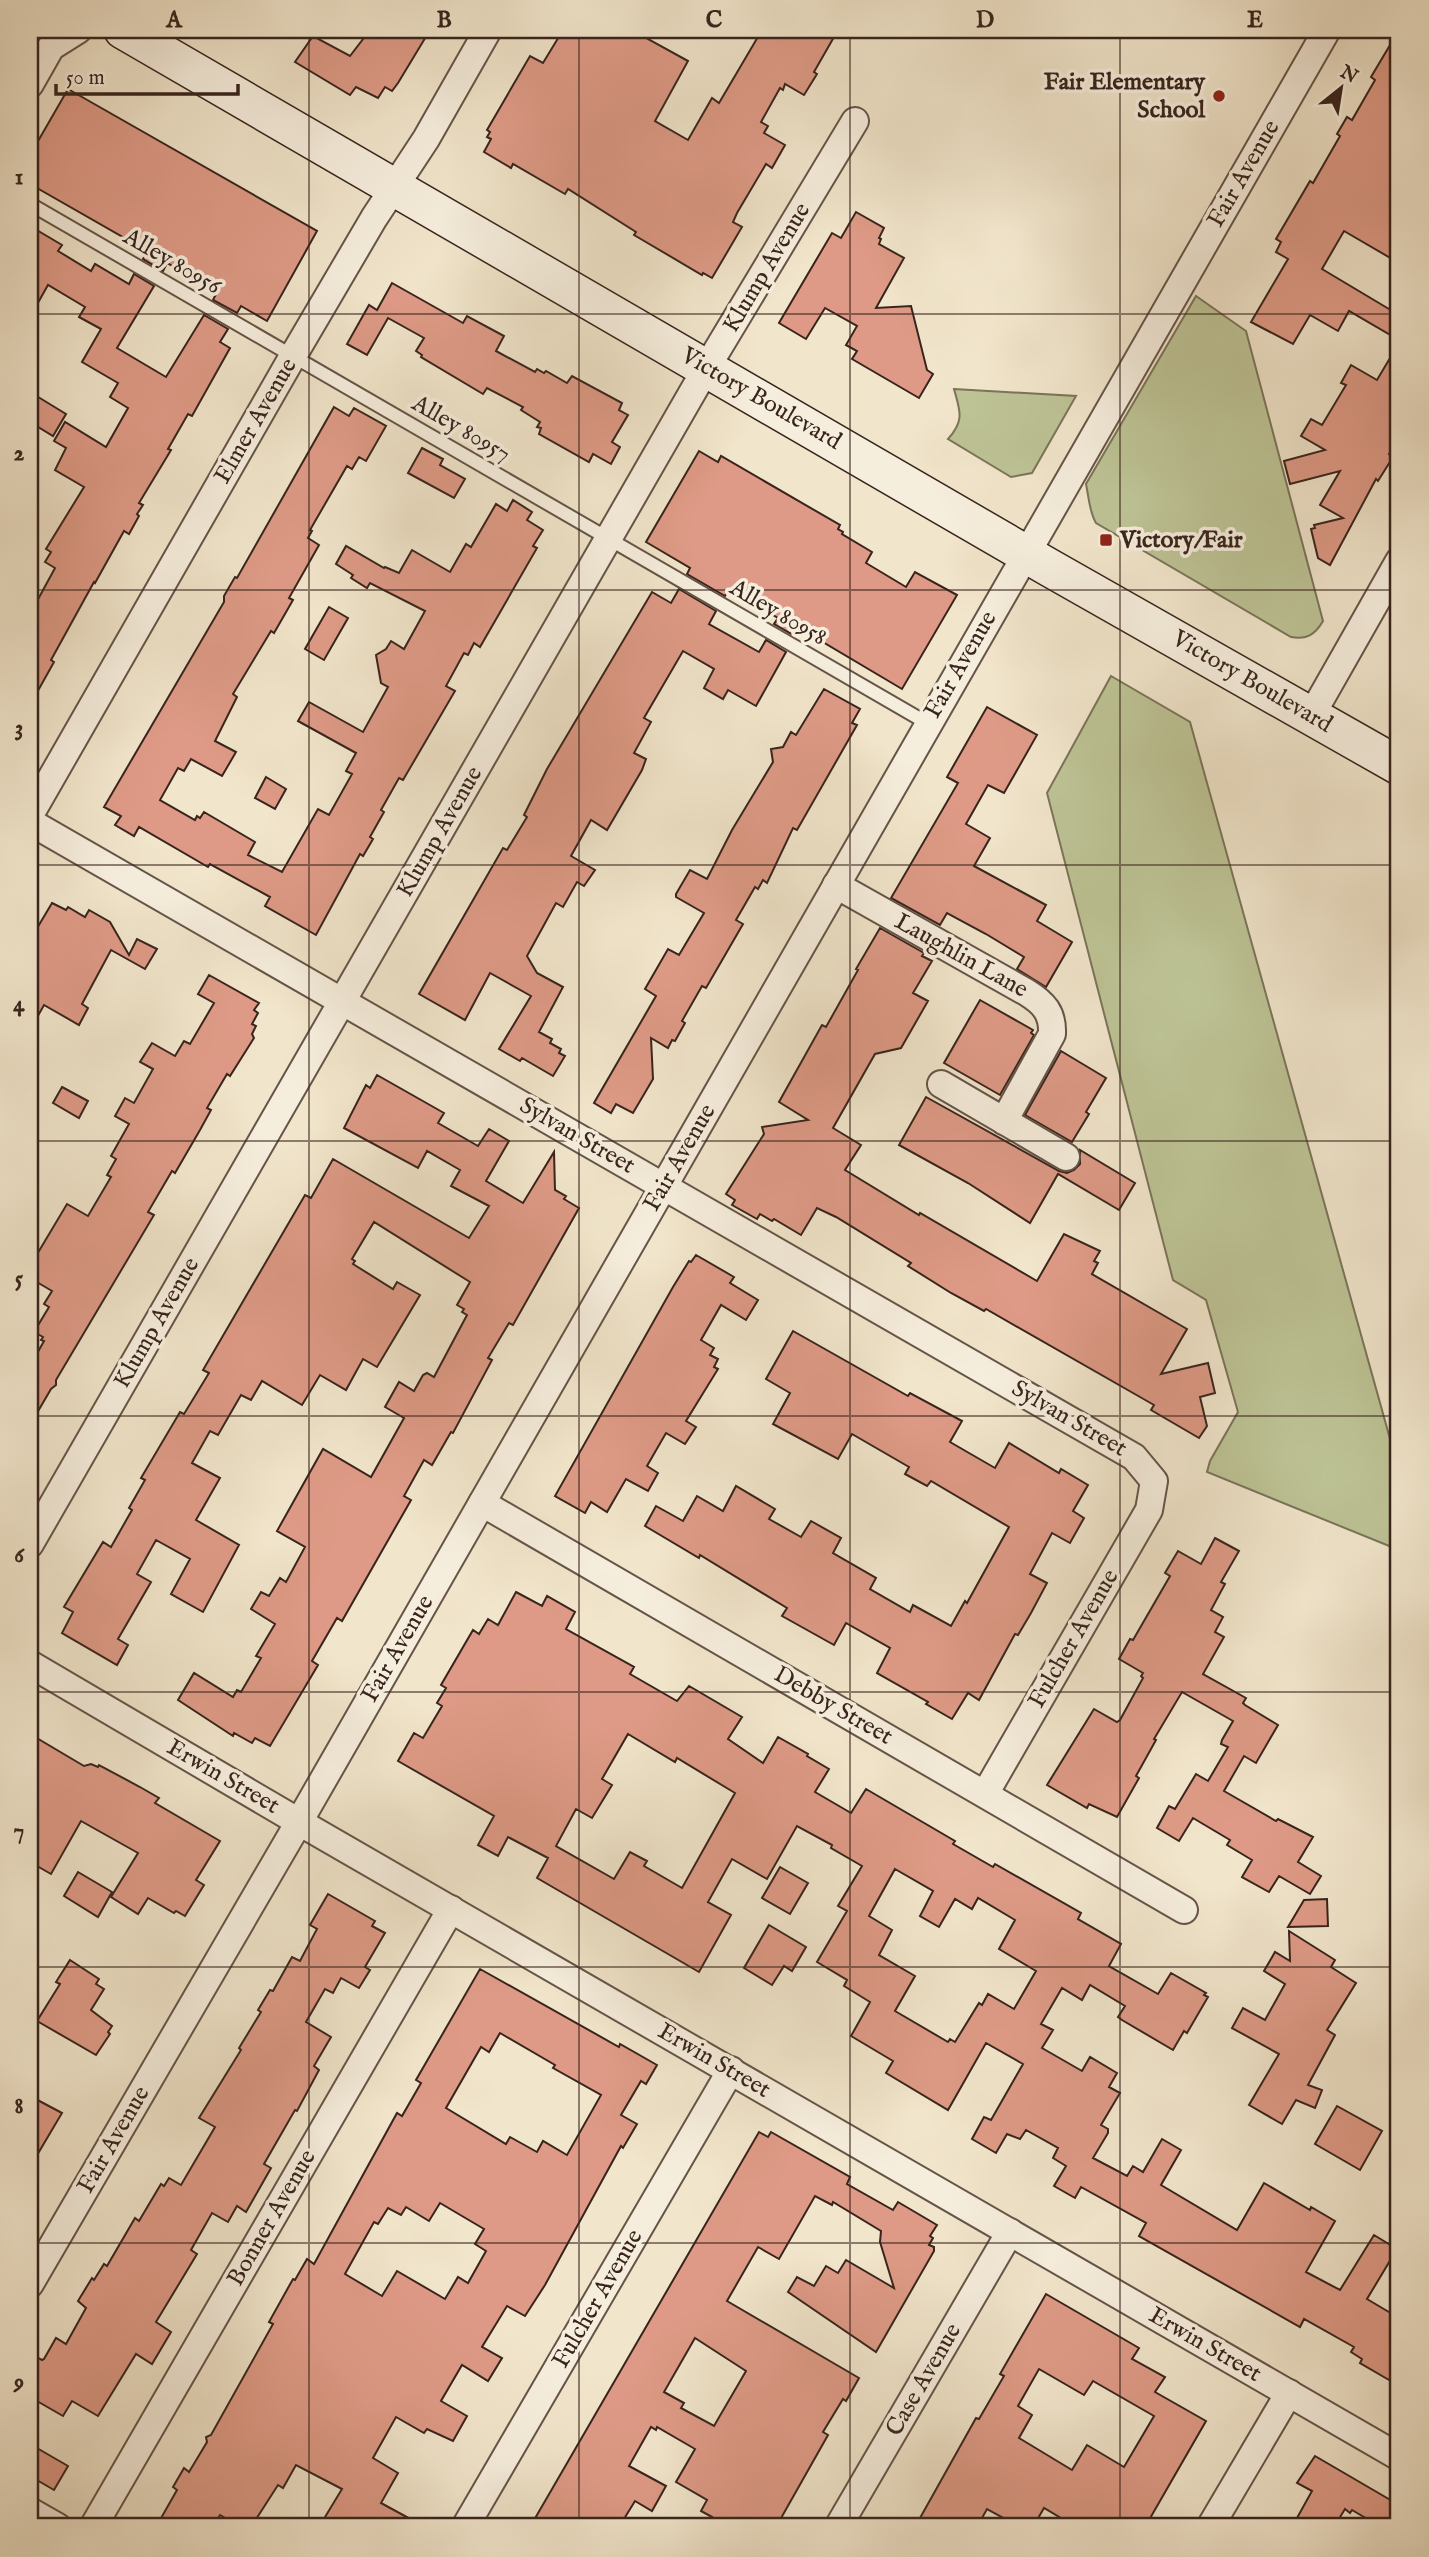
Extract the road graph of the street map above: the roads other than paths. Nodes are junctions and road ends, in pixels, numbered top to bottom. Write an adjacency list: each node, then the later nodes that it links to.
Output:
1 (78, 30): 5 (street)
2 (123, 30): 7 (main road, Victory Boulevard)
3 (488, 30): 7 (street, Elmer Avenue)
4 (1327, 30): 12 (street, Fair Avenue)
5 (30, 84)
6 (855, 121): 10 (street, Klump Avenue)
7 (396, 186): 9 (street, Elmer Avenue); 10 (main road, Victory Boulevard)
8 (30, 204): 9 (lane, Alley 80956)
9 (293, 356): 11 (lane, Alley 80957); 17 (street, Elmer Avenue)
10 (707, 368): 11 (street, Klump Avenue); 12 (main road, Victory Boulevard)
11 (608, 539): 15 (lane, Alley 80958); 20 (street, Klump Avenue)
12 (1025, 553): 14 (main road, Victory Boulevard); 15 (street, Fair Avenue)
13 (1399, 561): 14 (street)
14 (1311, 716): 16 (main road, Victory Boulevard)
15 (928, 723): 19 (street, Fair Avenue)
16 (1399, 766)
17 (30, 815)
18 (30, 822): 20 (street, Sylvan Street)
19 (836, 885): 22 (street, Laughlin Lane); 24 (street, Fair Avenue)
20 (343, 1002): 24 (street, Sylvan Street); 27 (street, Klump Avenue)
21 (941, 1084): 22 (street)
22 (1004, 1121): 23 (street)
23 (1066, 1157)
24 (664, 1186): 25 (street, Sylvan Street); 26 (street, Fair Avenue)
25 (1154, 1481): 29 (street, Fulcher Avenue)
26 (482, 1503): 29 (street, Debby Street); 30 (street, Fair Avenue)
27 (30, 1544)
28 (30, 1664): 30 (street, Erwin Street)
29 (985, 1794): 32 (street, Debby Street)
30 (299, 1822): 31 (street, Erwin Street); 35 (street, Fair Avenue)
31 (451, 1909): 33 (street, Erwin Street); 40 (street, Bonner Avenue)
32 (1184, 1910)
33 (731, 2070): 34 (street, Erwin Street); 41 (street, Fulcher Avenue)
34 (1010, 2232): 36 (street, Erwin Street); 42 (street, Case Avenue)
35 (30, 2284)
36 (1289, 2393): 37 (street, Erwin Street); 43 (street)
37 (1399, 2457)
38 (30, 2511): 39 (street)
39 (58, 2527)
40 (93, 2527)
41 (465, 2527)
42 (838, 2527)
43 (1210, 2527)

